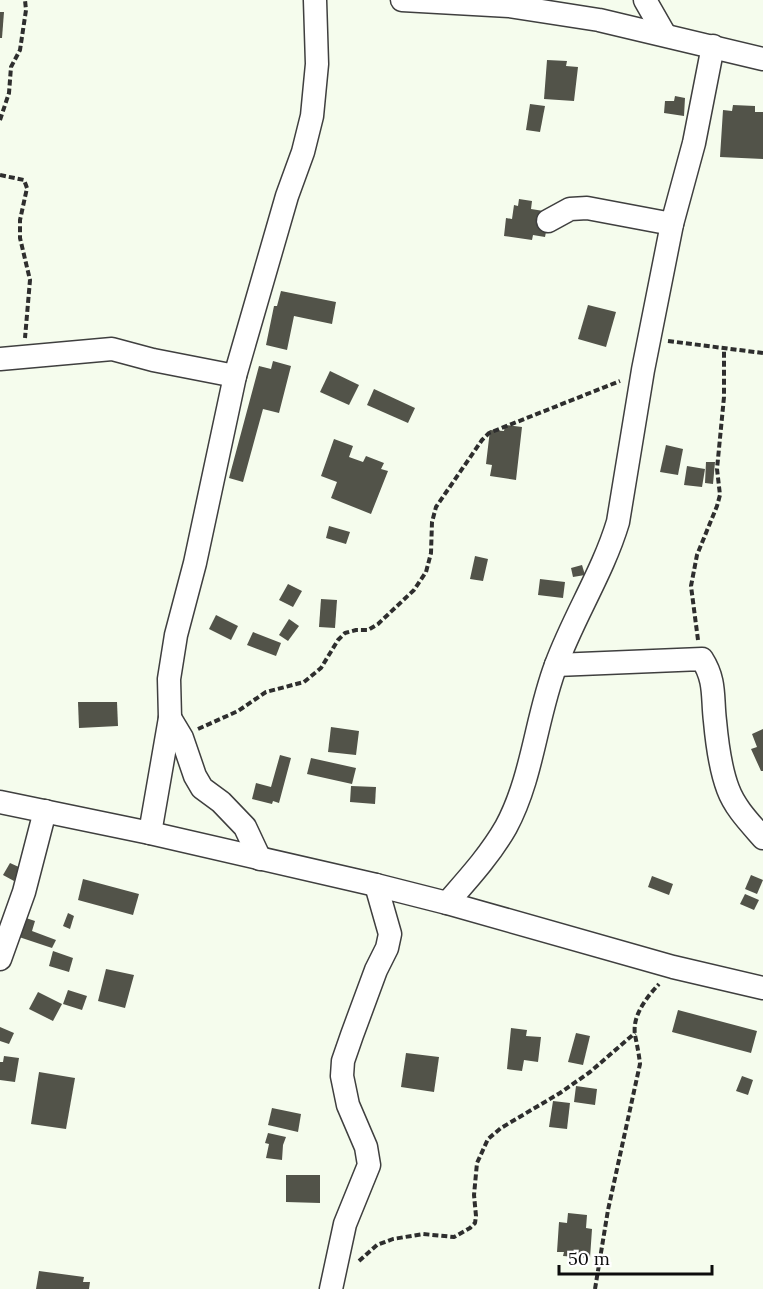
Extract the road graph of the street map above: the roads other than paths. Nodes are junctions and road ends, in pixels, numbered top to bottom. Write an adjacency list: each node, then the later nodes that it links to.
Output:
1 (315, 0): 10 (street)
2 (402, 0): 4 (street)
3 (645, 0): 4 (street)
4 (665, 35): 5 (street)
5 (713, 46): 6 (street); 8 (street)
6 (763, 59)
7 (548, 221): 8 (street)
8 (672, 224): 11 (street)
9 (0, 360): 10 (street)
10 (235, 376): 12 (street)
11 (556, 665): 16 (street); 19 (street)
12 (170, 718): 15 (street); 17 (street)
13 (0, 802): 14 (street)
14 (45, 811): 15 (street); 20 (street)
15 (150, 833): 17 (street)
16 (763, 838)
17 (260, 859): 18 (street)
18 (376, 885): 19 (street); 22 (street)
19 (447, 903): 21 (street)
20 (0, 959)
21 (763, 988)
22 (332, 1285)

